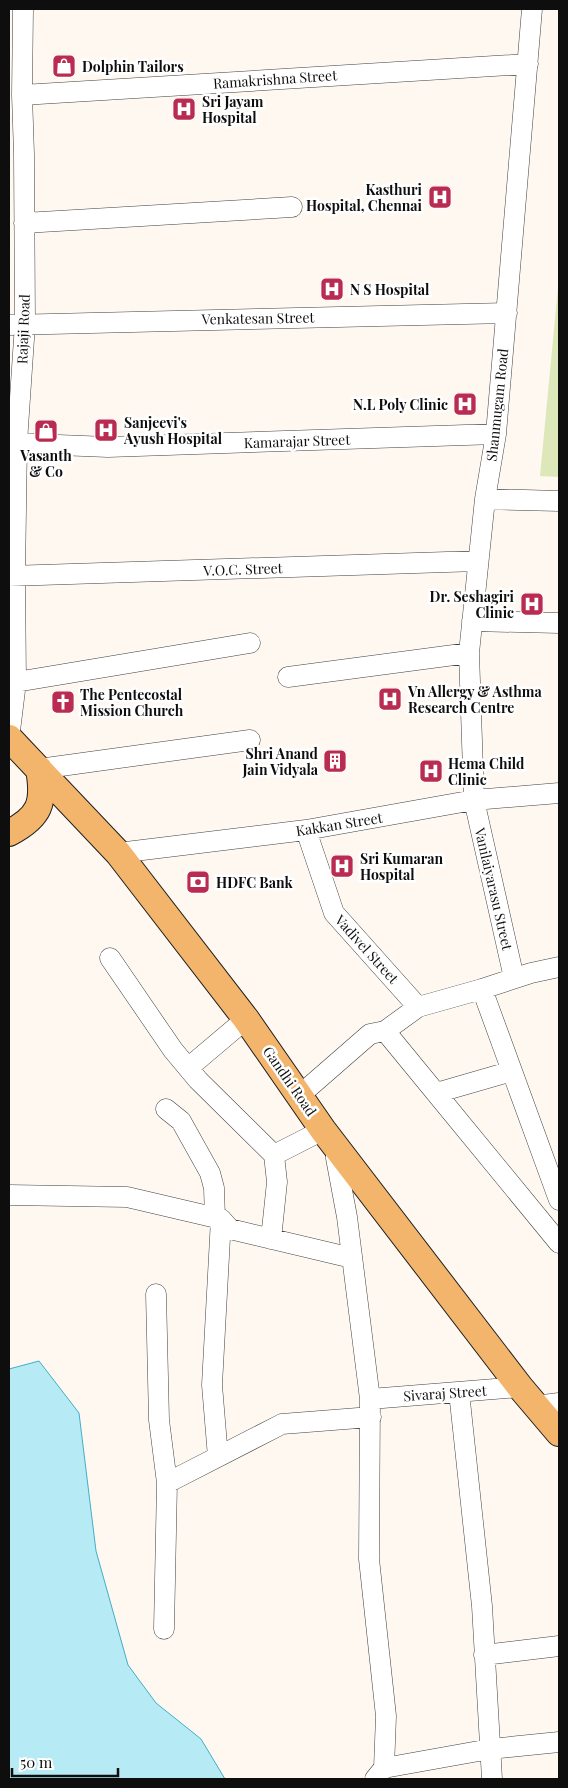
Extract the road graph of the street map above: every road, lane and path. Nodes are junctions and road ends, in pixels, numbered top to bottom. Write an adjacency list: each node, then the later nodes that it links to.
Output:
1 (22, 9): 4 (street, Rajaji Road)
2 (532, 9): 3 (street, Shanmugam Road)
3 (528, 64): 4 (street, Ramakrishna Street); 8 (street, Shanmugam Road)
4 (22, 95): 5 (street, Rajaji Road)
5 (16, 154): 7 (street, Rajaji Road)
6 (292, 207): 7 (street)
7 (24, 223): 9 (street, Rajaji Road)
8 (507, 313): 9 (street, Venkatesan Street); 10 (street, Shanmugam Road)
9 (17, 324): 11 (street, Rajaji Road)
10 (496, 434): 11 (street, Kamarajar Street); 12 (street, Shanmugam Road)
11 (13, 443): 15 (street, Rajaji Road)
12 (484, 498): 13 (street); 14 (street, Shanmugam Road)
13 (559, 501)
14 (478, 561): 15 (street, V.O.C. Street); 16 (street, Shanmugam Road)
15 (12, 576): 21 (street, Rajaji Road)
16 (472, 621): 17 (street); 19 (street, Shanmugam Road)
17 (559, 623)
18 (250, 643): 21 (street)
19 (470, 654): 20 (street); 26 (street, Shanmugam Road)
20 (288, 676)
21 (16, 682): 22 (street, Rajaji Road)
22 (9, 739): 24 (main road, Gandhi Road)
23 (250, 740): 24 (street)
24 (39, 769): 28 (main road); 29 (main road, Gandhi Road)
25 (559, 793): 26 (street, Kakkan Street)
26 (474, 800): 27 (street, Kakkan Street); 32 (street, Vanilaiyarasu Street)
27 (306, 830): 29 (street, Kakkan Street); 34 (street, Vadivel Street)
28 (9, 833)
29 (118, 853): 35 (main road, Gandhi Road)
30 (110, 958): 37 (street)
31 (559, 966): 32 (street)
32 (514, 978): 33 (street)
33 (482, 989): 34 (street); 38 (street)
34 (418, 1007): 36 (street)
35 (246, 1019): 37 (street); 40 (main road, Gandhi Road)
36 (385, 1031): 39 (street); 40 (street)
37 (188, 1068): 43 (street)
38 (512, 1071): 39 (street); 45 (street)
39 (436, 1093): 48 (street)
40 (300, 1095): 42 (main road, Gandhi Road)
41 (166, 1109): 46 (street)
42 (330, 1138): 43 (street); 49 (street); 52 (main road, Gandhi Road)
43 (274, 1155): 47 (street)
44 (9, 1195): 46 (street)
45 (559, 1200)
46 (218, 1218): 47 (street); 55 (street)
47 (272, 1239): 49 (street)
48 (559, 1243)
49 (352, 1258): 53 (street)
50 (156, 1294): 56 (street)
51 (459, 1392): 52 (street, Sivaraj Street); 53 (street, Sivaraj Street); 59 (street)
52 (538, 1399): 54 (main road, Gandhi Road)
53 (370, 1408): 55 (street, Sivaraj Street); 62 (street)
54 (559, 1433)
55 (218, 1457): 56 (street, Sivaraj Street)
56 (167, 1484): 57 (street)
57 (164, 1629)
58 (559, 1646): 59 (street)
59 (484, 1656): 61 (street)
60 (559, 1742): 61 (street)
61 (490, 1749): 62 (street); 63 (street)
62 (380, 1773)
63 (492, 1779)

